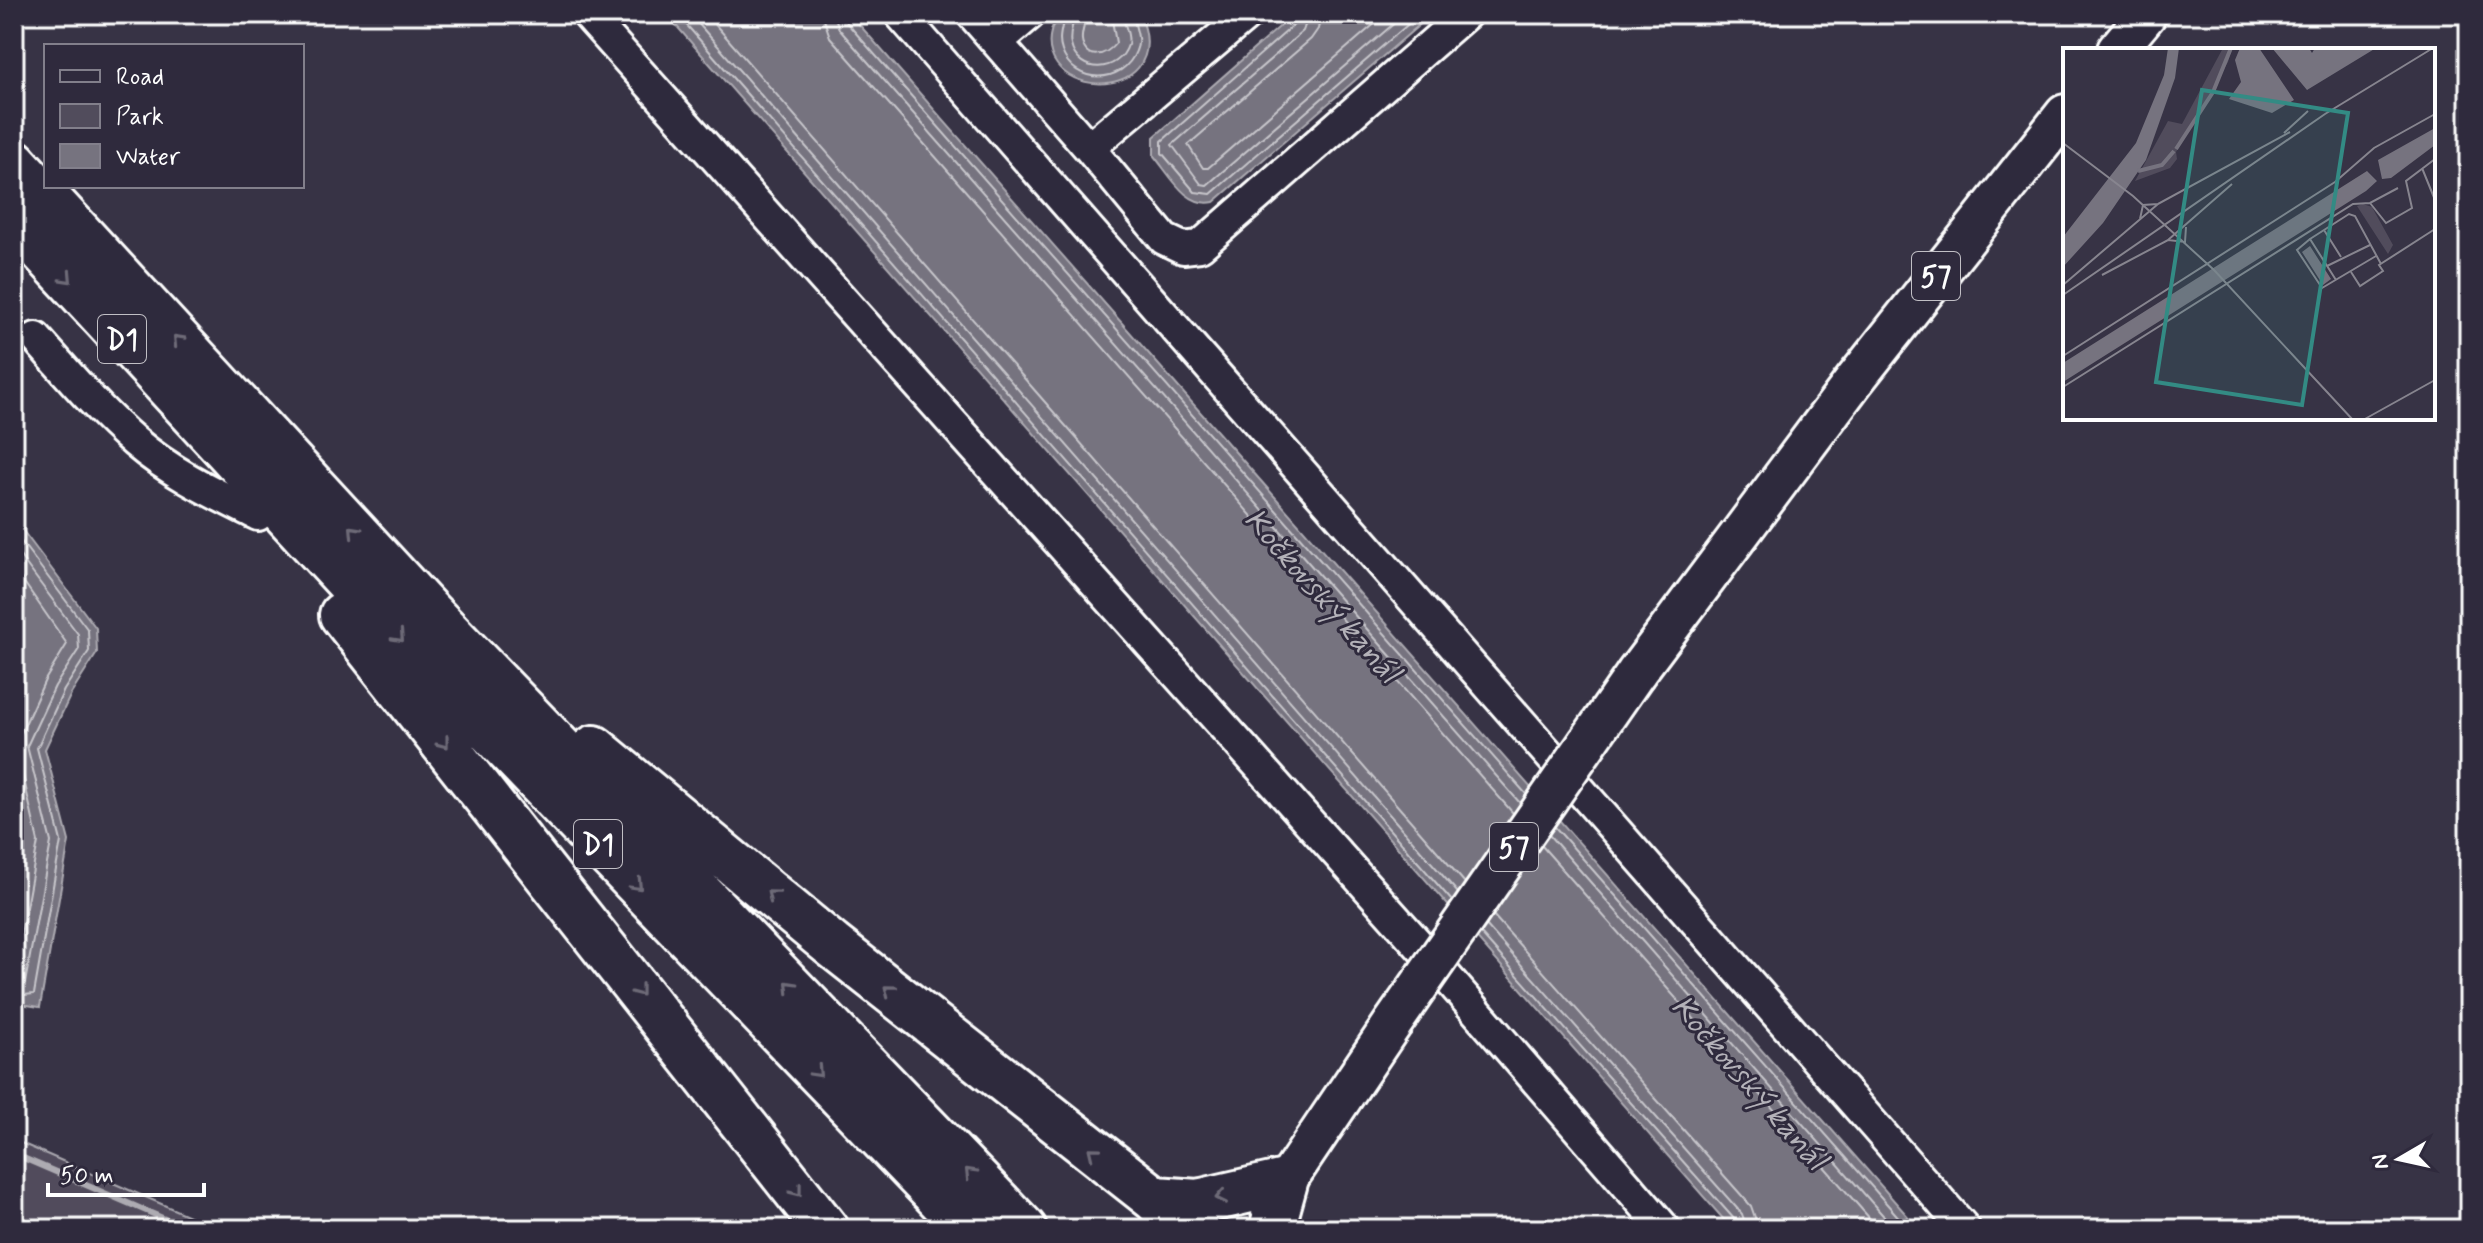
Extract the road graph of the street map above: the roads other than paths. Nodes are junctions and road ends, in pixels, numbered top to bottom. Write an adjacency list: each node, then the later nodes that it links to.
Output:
1 (587, 14): 25 (street)
2 (900, 14): 26 (street)
3 (972, 14): 8 (street)
4 (1030, 14): 8 (street)
5 (1248, 14): 11 (street)
6 (1466, 14): 11 (street)
7 (2147, 14): 9 (main road)
8 (997, 42): 11 (street)
9 (2119, 48)
10 (2063, 117): 18 (main road, 57, bridge)
11 (1089, 148)
12 (14, 162): 17 (highway, D1, one-way to 12)
13 (14, 220): 15 (highway, D1, one-way to 15)
14 (36, 338): 16 (street)
15 (231, 457): 16 (highway); 21 (highway, D1, one-way to 21)
16 (258, 515): 20 (highway, one-way to 20)
17 (426, 609): 19 (highway, one-way to 17); 22 (highway, D1, one-way to 17)
18 (1285, 1182): 19 (highway, one-way to 19); 23 (main road, 57); 24 (highway)
19 (1169, 1214)
20 (826, 1229)
21 (969, 1229)
22 (1024, 1229)
23 (1255, 1229)
24 (1272, 1229)
25 (1665, 1229)
26 (1965, 1229)

